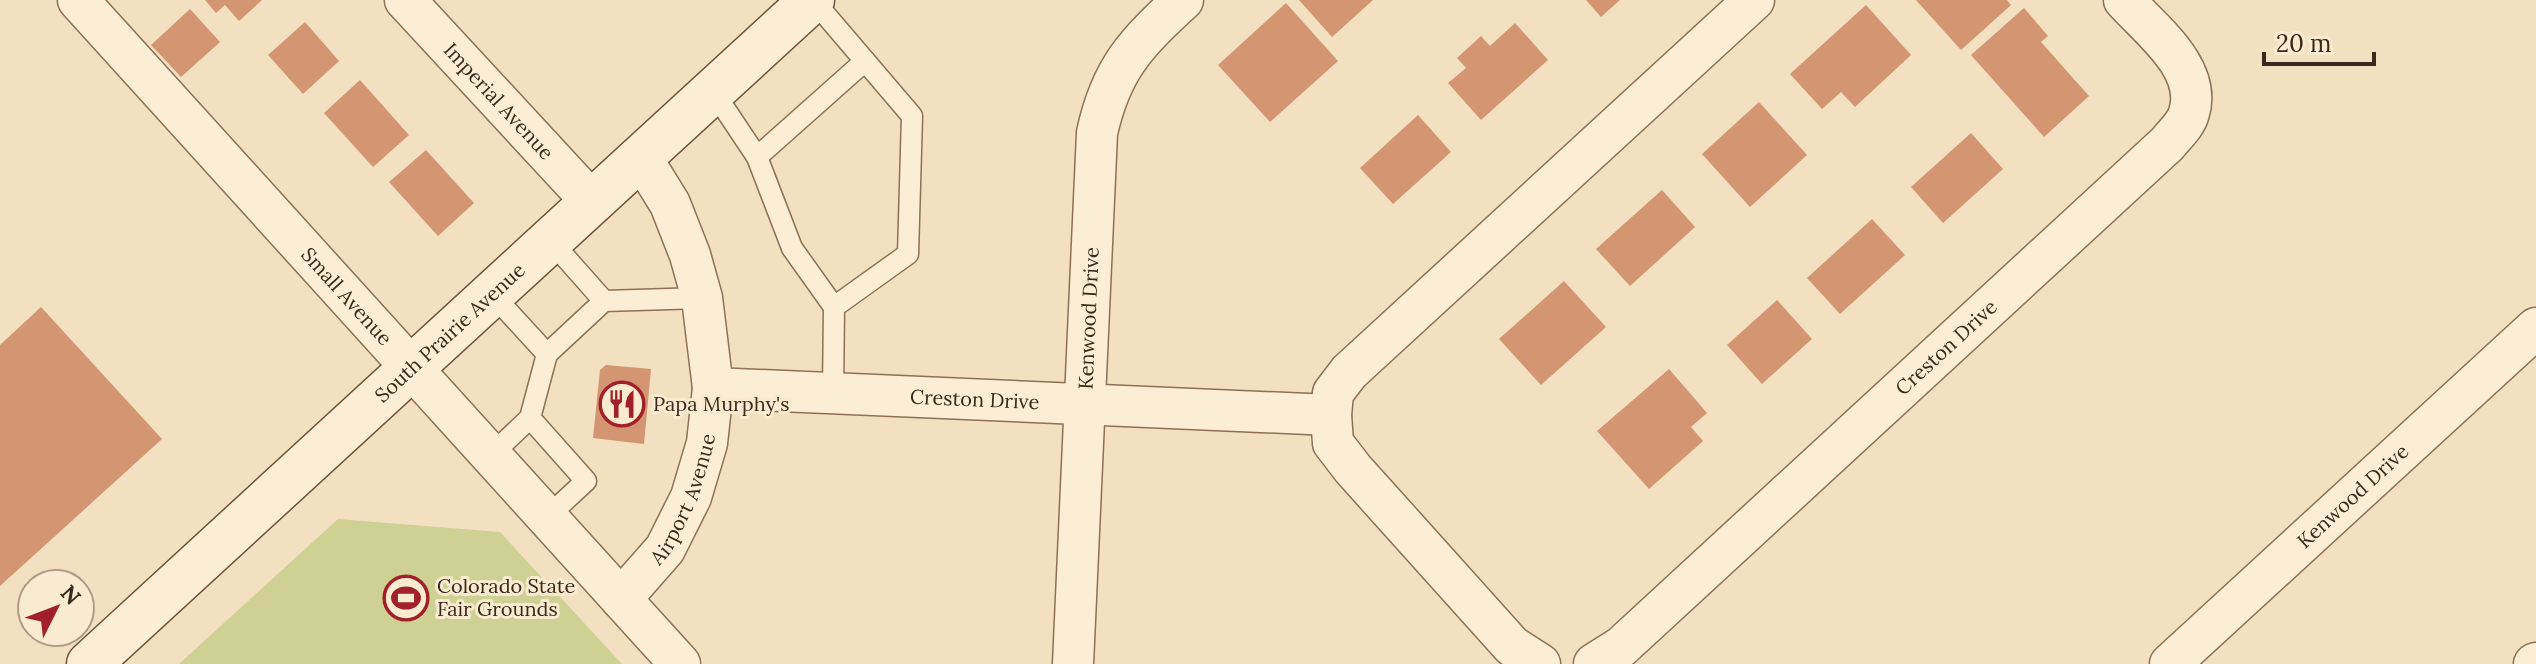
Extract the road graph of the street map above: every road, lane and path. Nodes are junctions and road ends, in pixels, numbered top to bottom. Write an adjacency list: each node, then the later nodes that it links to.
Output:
1 (78, 0): 19 (street, Small Avenue)
2 (405, 0): 11 (street, Imperial Avenue)
3 (812, 0): 7 (lane); 8 (main road, South Prairie Avenue)
4 (1183, 0): 22 (street, Kenwood Drive)
5 (1754, 0): 23 (street)
6 (2124, 0): 32 (street, Creston Drive)
7 (865, 61): 10 (lane); 16 (lane)
8 (713, 91): 9 (main road, South Prairie Avenue); 10 (lane)
9 (641, 157): 11 (main road, South Prairie Avenue); 14 (street, Airport Avenue)
10 (757, 157): 16 (lane)
11 (592, 202): 12 (main road, South Prairie Avenue)
12 (550, 240): 13 (main road, South Prairie Avenue); 15 (lane)
13 (492, 294): 18 (lane); 19 (main road, South Prairie Avenue)
14 (702, 298): 15 (lane); 20 (street, Airport Avenue)
15 (604, 301): 18 (lane)
16 (834, 307): 21 (lane)
17 (2536, 328): 33 (street, Kenwood Drive)
18 (547, 354): 24 (lane)
19 (412, 366): 25 (street, Small Avenue); 28 (main road, South Prairie Avenue)
20 (713, 388): 21 (street, Creston Drive); 27 (street, Airport Avenue)
21 (833, 393): 22 (street, Creston Drive)
22 (1083, 404): 23 (street, Creston Drive); 30 (street, Kenwood Drive)
23 (1331, 415): 31 (street)
24 (530, 418): 25 (lane); 26 (lane)
25 (491, 455): 26 (street, Small Avenue)
26 (547, 517): 27 (street, Small Avenue)
27 (621, 599): 29 (street, Small Avenue)
28 (89, 664)
29 (680, 664)
30 (1073, 664)
31 (1540, 664)
32 (1594, 664)
33 (2170, 664)

